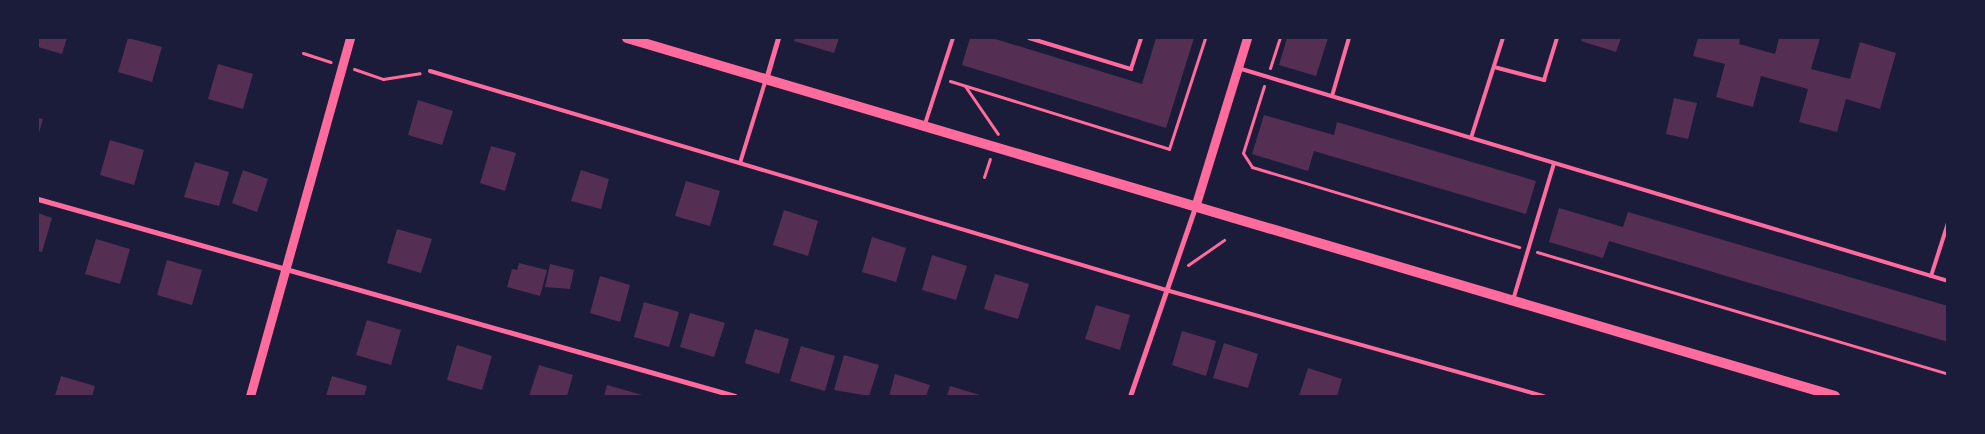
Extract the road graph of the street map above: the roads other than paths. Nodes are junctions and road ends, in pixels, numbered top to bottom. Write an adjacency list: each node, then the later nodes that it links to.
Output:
1 (350, 38): 23 (street)
2 (626, 38): 14 (main road)
3 (778, 38): 14 (street)
4 (953, 38): 16 (lane)
5 (1029, 38): 6 (lane)
6 (1140, 38)
7 (1247, 38): 12 (street)
8 (1349, 38): 15 (lane)
9 (1503, 38): 11 (lane)
10 (1557, 38): 11 (lane)
11 (1494, 67): 17 (lane)
12 (1238, 68): 15 (lane); 21 (street)
13 (430, 71): 18 (lane)
14 (766, 79): 16 (main road); 18 (lane)
15 (1332, 96): 17 (lane)
16 (925, 127): 21 (main road)
17 (1471, 138): 19 (lane)
18 (740, 163): 26 (lane)
19 (1554, 163): 24 (lane); 27 (lane)
20 (38, 199): 23 (street)
21 (1195, 207): 26 (street); 27 (main road)
22 (1948, 223): 24 (lane)
23 (286, 269): 28 (street); 29 (street)
24 (1931, 276): 25 (lane)
25 (1948, 281)
26 (1166, 290): 30 (street); 31 (lane)
27 (1512, 301): 32 (main road)
28 (250, 396)
29 (735, 396)
30 (1130, 396)
31 (1544, 396)
32 (1835, 396)

